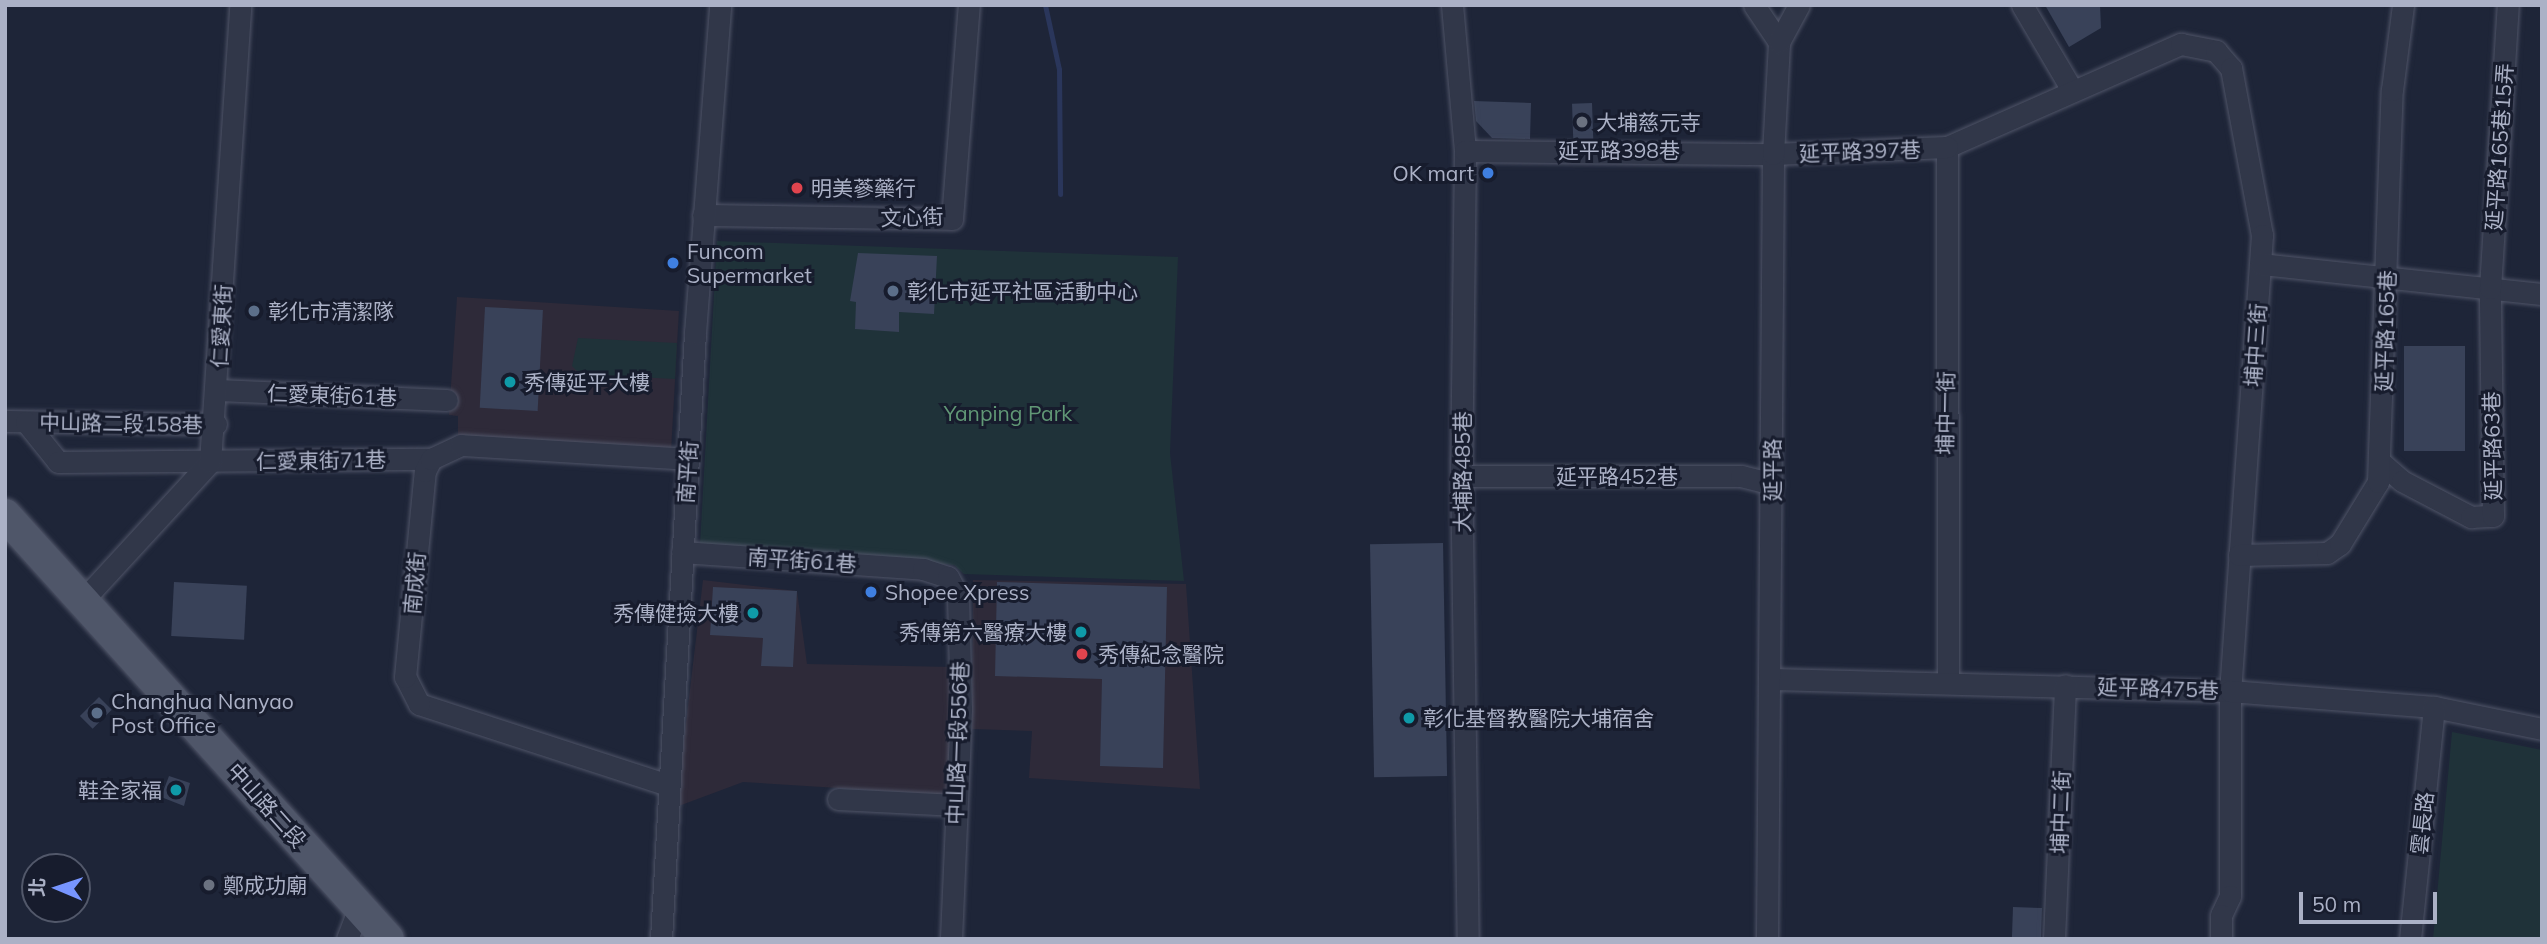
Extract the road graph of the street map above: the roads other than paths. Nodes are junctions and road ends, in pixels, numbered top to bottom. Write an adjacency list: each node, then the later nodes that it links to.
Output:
1 (240, 5): 20 (street, 仁愛東街)
2 (720, 5): 15 (street, 南平街)
3 (969, 5): 15 (street, 文心街)
4 (1452, 5): 13 (street, 大埔路485巷)
5 (1755, 5): 10 (street)
6 (1799, 5): 10 (street, 延平路)
7 (2022, 5): 11 (street)
8 (2403, 5): 17 (street, 延平路165巷)
9 (2508, 5): 18 (street, 延平路165巷15弄)
10 (1779, 42): 14 (street, 延平路)
11 (2072, 90): 12 (street, 埔中三街); 16 (street, 埔中三街)
12 (1947, 147): 14 (street, 延平路397巷); 36 (street, 埔中一街)
13 (1465, 151): 14 (street, 延平路398巷); 28 (street, 大埔路485巷)
14 (1773, 154): 29 (street, 延平路)
15 (703, 215): 25 (street, 南平街)
16 (2261, 264): 17 (street); 32 (street, 埔中三街)
17 (2387, 276): 18 (street); 27 (street, 延平路165巷)
18 (2490, 288): 19 (street); 27 (street, 延平路63巷)
19 (2542, 293)
20 (217, 390): 21 (street, 仁愛東街61巷); 23 (street, 仁愛東街)
21 (447, 400)
22 (16, 421): 23 (street, 中山路二段158巷); 26 (street, 中山路二段158巷)
23 (216, 424): 26 (street, 仁愛東街)
24 (431, 458): 25 (street); 26 (street, 仁愛東街71巷); 41 (street, 南成街)
25 (688, 459): 31 (street, 南平街)
26 (210, 461): 34 (street)
27 (2379, 461): 32 (street, 延平路165巷)
28 (1462, 477): 29 (street, 延平路452巷); 49 (street, 大埔路485巷)
29 (1772, 484): 35 (street, 延平路)
30 (5, 515): 34 (main road, 中山路二段)
31 (681, 552): 33 (street, 南平街61巷); 41 (street, 南平街)
32 (2239, 555): 38 (street, 埔中三街)
33 (923, 569): 43 (street, 中山路一段556巷)
34 (85, 598): 44 (main road, 中山路二段)
35 (1772, 679): 36 (street, 延平路475巷); 50 (street, 延平路)
36 (1948, 679): 37 (street, 延平路475巷)
37 (2065, 685): 38 (street, 延平路475巷); 51 (street, 埔中二街)
38 (2230, 691): 39 (street, 延平路475巷); 52 (street, 埔中三街)
39 (2434, 707): 40 (street, 延平路475巷); 53 (street, 雲長路)
40 (2542, 729)
41 (668, 785): 47 (street, 南平街)
42 (838, 799): 43 (street)
43 (956, 805): 48 (street, 中山路一段556巷)
44 (359, 906): 45 (street); 46 (main road, 中山路二段)
45 (347, 939)
46 (388, 939)
47 (661, 939)
48 (951, 939)
49 (1468, 939)
50 (1767, 939)
51 (2054, 939)
52 (2221, 939)
53 (2410, 939)

